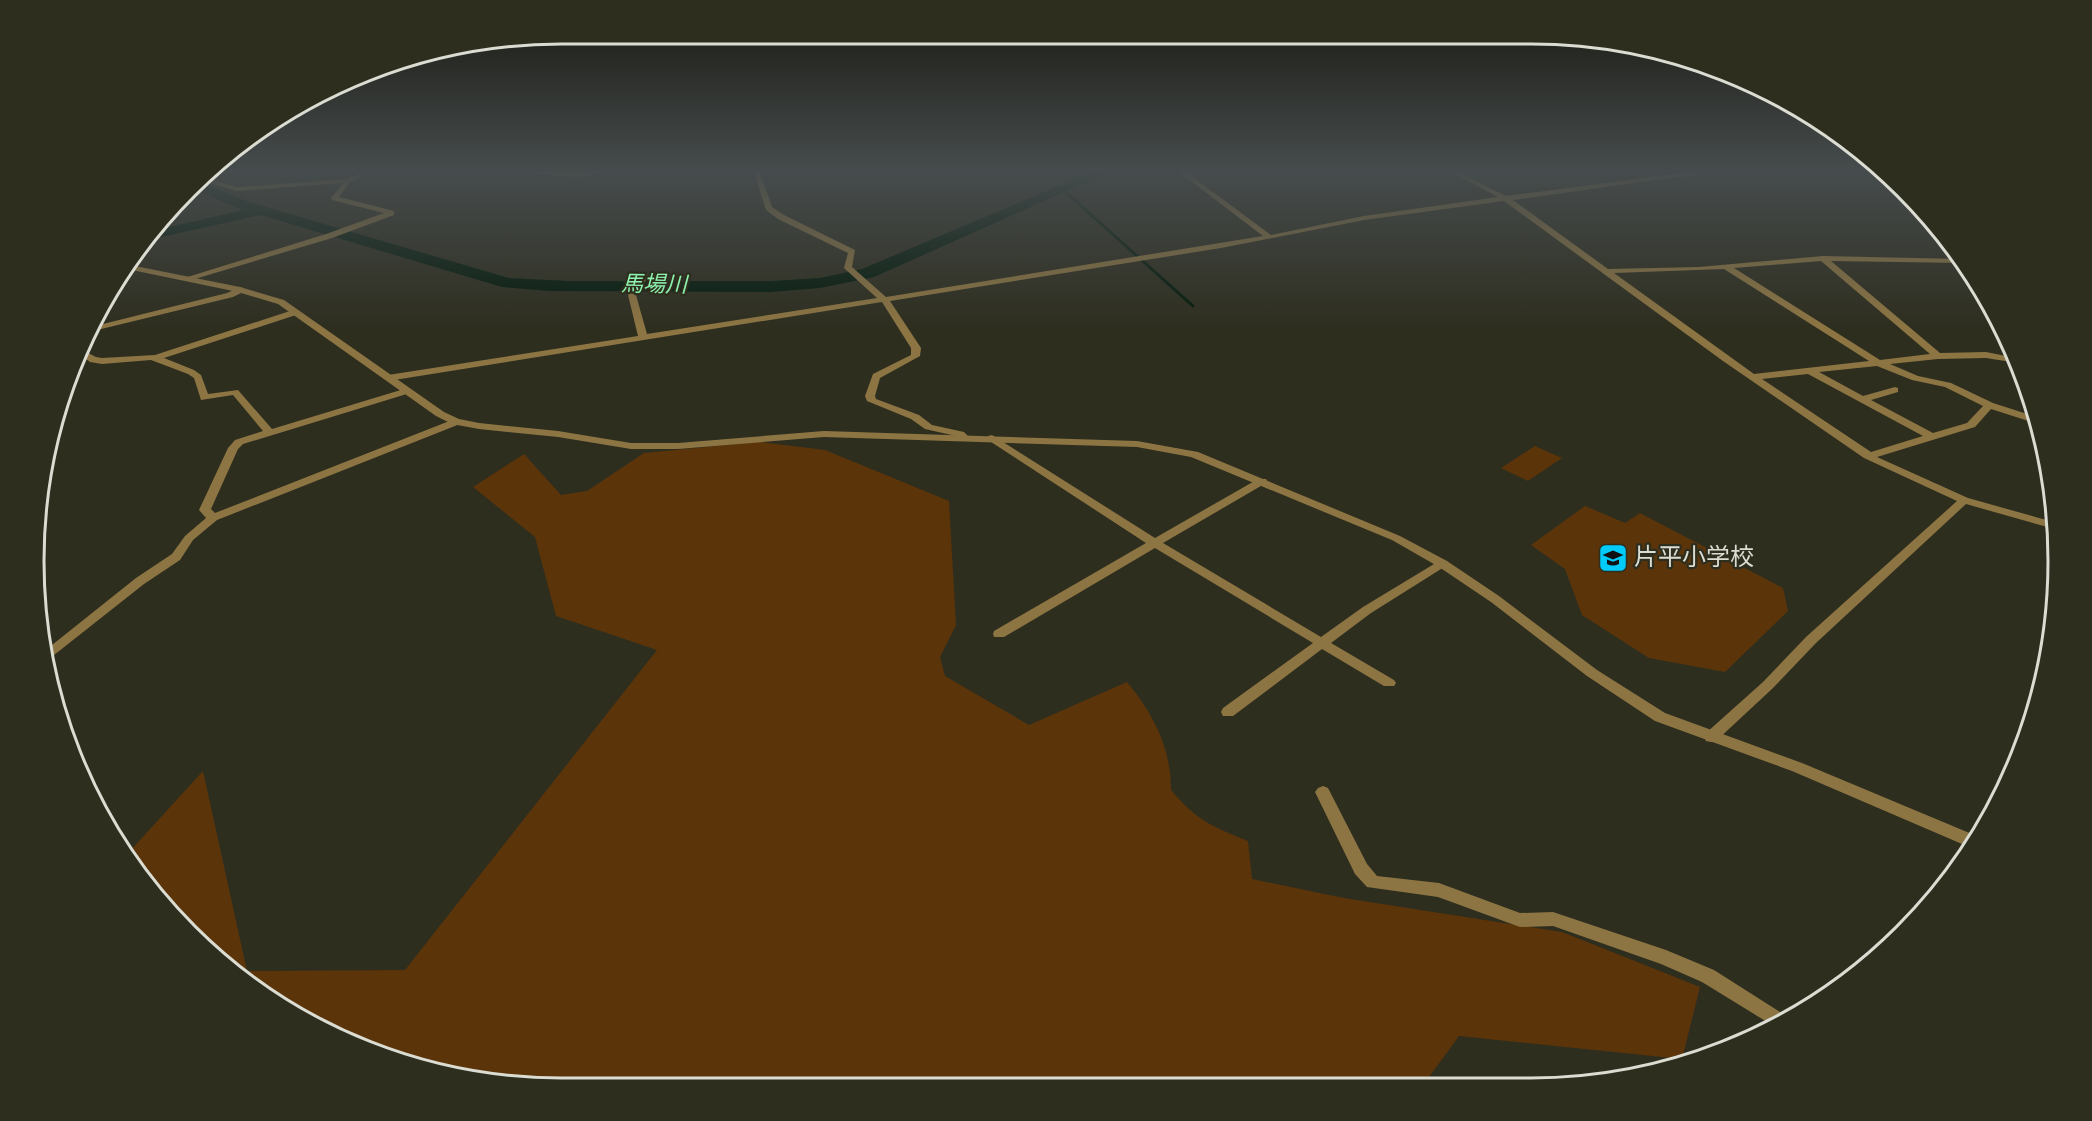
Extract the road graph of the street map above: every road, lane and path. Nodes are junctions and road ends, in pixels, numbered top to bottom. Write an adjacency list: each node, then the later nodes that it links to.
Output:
1 (360, 224): 13 (street)
2 (797, 224): 15 (street)
3 (1252, 224): 6 (street)
4 (1342, 224): 6 (street)
5 (1541, 224): 11 (street)
6 (1269, 237): 15 (street)
7 (1823, 258): 8 (street); 9 (street); 20 (street)
8 (1952, 261)
9 (1725, 266): 11 (street); 23 (street)
10 (134, 268): 13 (street)
11 (1606, 272): 25 (street)
12 (645, 276): 18 (street)
13 (185, 279): 14 (street)
14 (240, 290): 16 (street); 17 (street)
15 (881, 298): 18 (street); 35 (street)
16 (296, 312): 21 (street); 26 (street)
17 (99, 328)
18 (643, 336): 26 (street)
19 (87, 355): 21 (street)
20 (1938, 357): 22 (street); 23 (street)
21 (155, 358): 33 (street)
22 (2007, 359)
23 (1879, 363): 24 (street); 30 (street)
24 (1807, 369): 25 (street); 29 (street)
25 (1752, 377): 37 (street)
26 (388, 378): 28 (street)
27 (1895, 390): 29 (street)
28 (407, 391): 32 (street); 33 (street)
29 (1862, 399): 34 (street)
30 (1989, 405): 31 (street); 34 (street)
31 (2028, 418)
32 (456, 422): 35 (street); 40 (street)
33 (269, 432): 40 (street)
34 (1931, 436): 37 (street)
35 (965, 438): 36 (street)
36 (992, 438): 38 (street); 42 (street)
37 (1869, 456): 39 (street)
38 (1262, 481): 42 (street); 43 (street)
39 (1964, 500): 41 (street); 49 (street)
40 (213, 518): 46 (street)
41 (2047, 524)
42 (1154, 543): 44 (street); 45 (street)
43 (1443, 564): 45 (street); 49 (street)
44 (999, 634)
45 (1321, 642): 47 (street); 48 (street)
46 (52, 652)
47 (1389, 683)
48 (1228, 712)
49 (1711, 737): 51 (street)
50 (1323, 792): 52 (street)
51 (1966, 839)
52 (1774, 1017)

